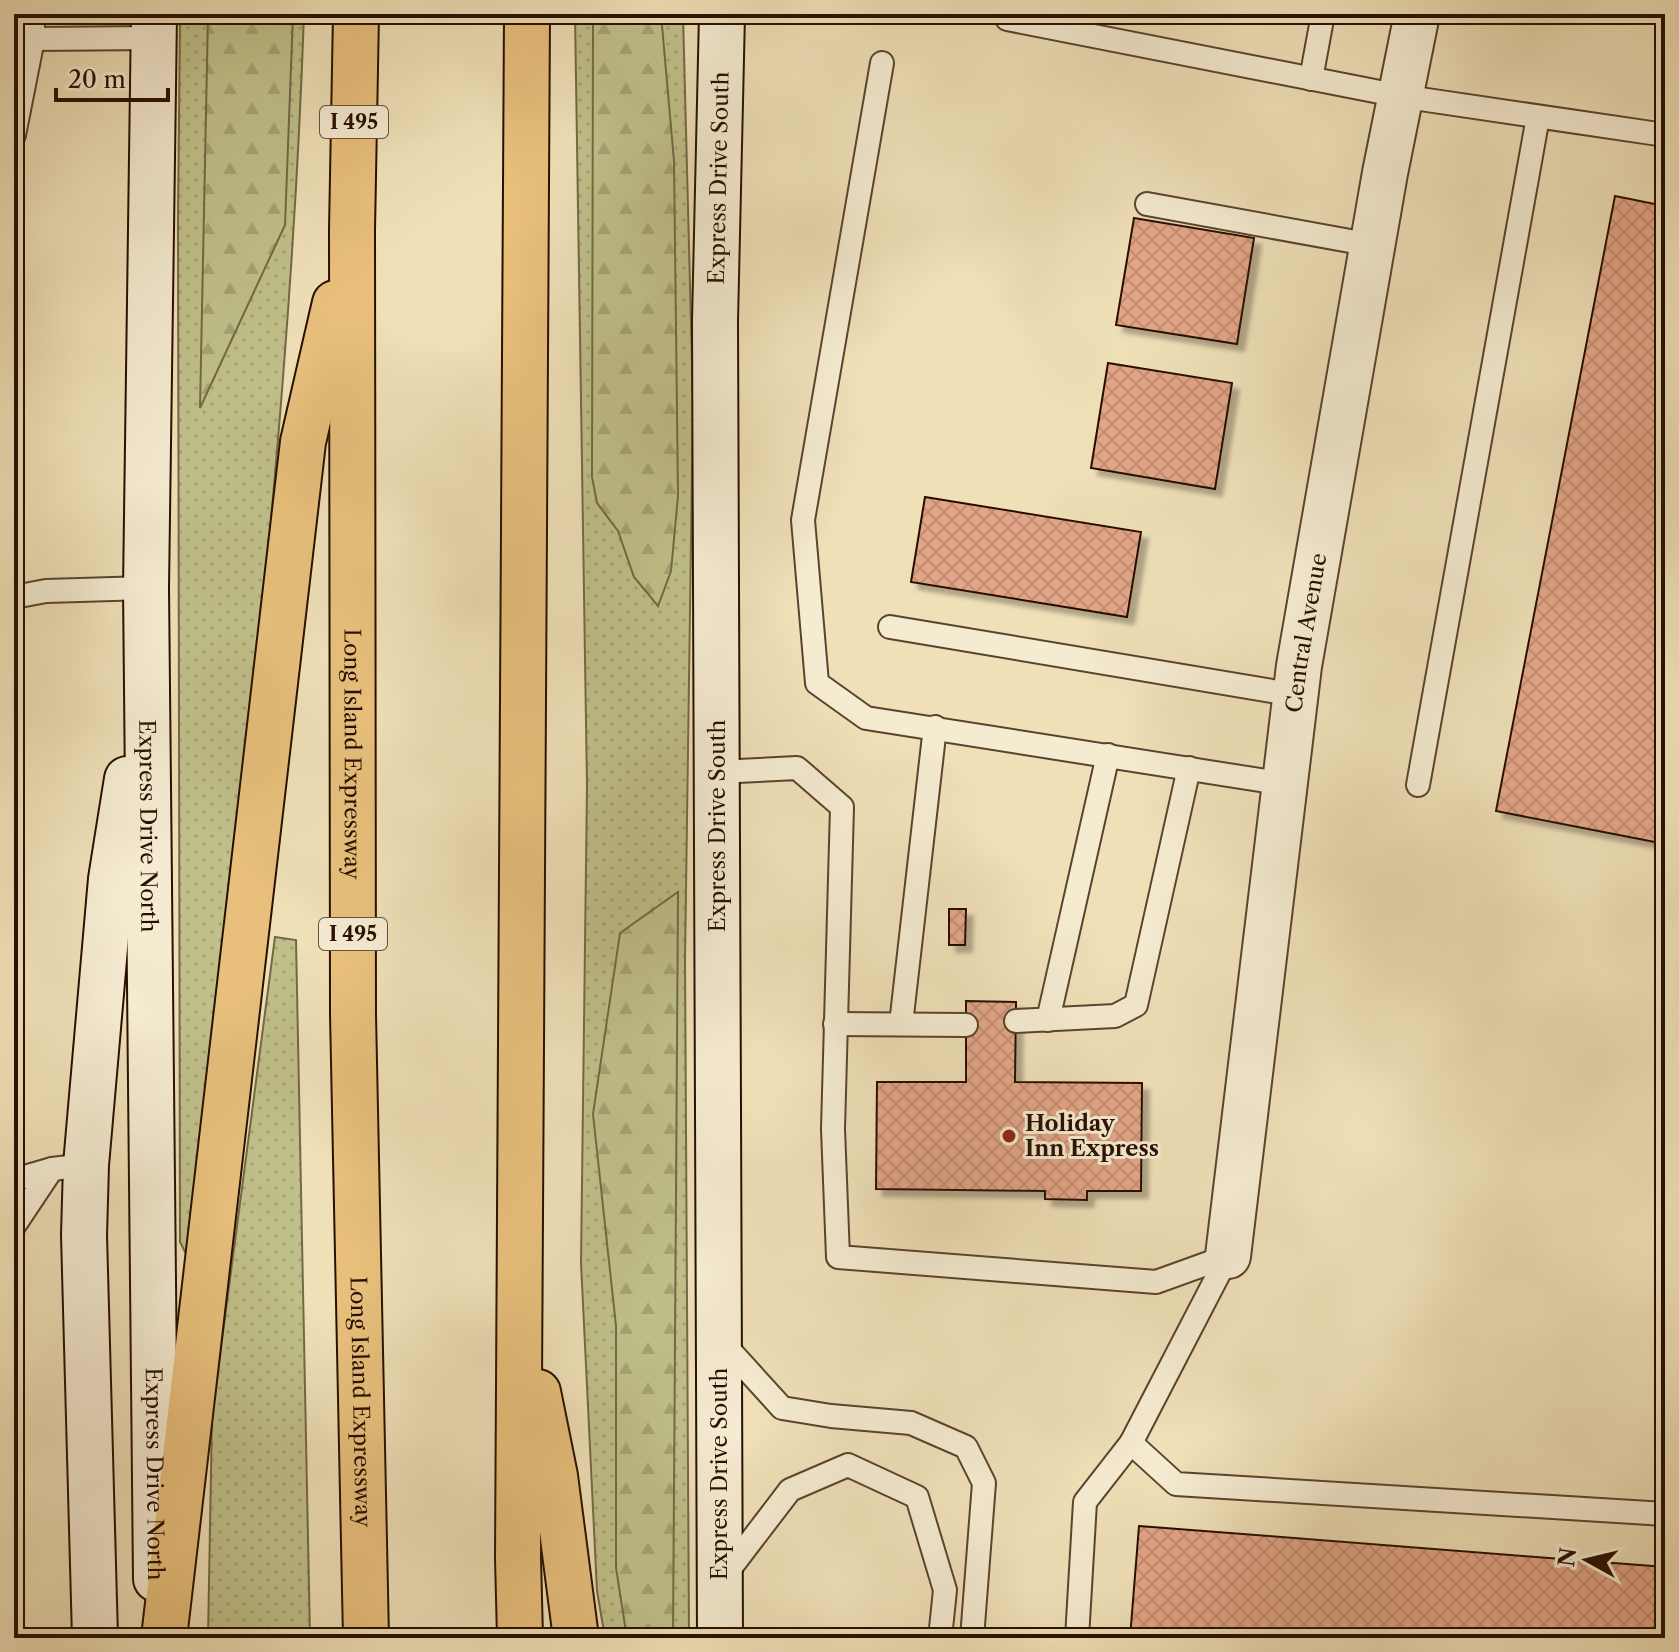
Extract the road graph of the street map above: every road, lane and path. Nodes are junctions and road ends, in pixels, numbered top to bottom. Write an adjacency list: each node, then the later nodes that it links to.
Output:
1 (33, 14): 9 (lane)
2 (356, 14): 17 (highway, Long Island Expressway / I 495)
3 (527, 14): 39 (highway)
4 (722, 14): 27 (main road, Express Drive South)
5 (1007, 14): 11 (lane)
6 (1323, 14): 11 (lane)
7 (1417, 14): 12 (main road, Central Avenue)
8 (154, 26): 9 (lane); 19 (main road, Express Drive North)
9 (33, 39): 14 (lane)
10 (882, 63): 24 (lane)
11 (1311, 79): 12 (lane)
12 (1400, 96): 13 (lane); 18 (main road, Central Avenue)
13 (1538, 117): 15 (lane); 29 (lane)
14 (14, 135)
15 (1665, 135)
16 (1147, 204): 18 (lane)
17 (352, 230): 46 (highway); 47 (highway, Long Island Expressway / I 495)
18 (1372, 245): 23 (main road, Central Avenue)
19 (146, 588): 20 (lane); 22 (main road, Express Drive North)
20 (14, 597)
21 (890, 627): 23 (lane)
22 (147, 658): 35 (main road); 45 (main road, Express Drive North)
23 (1296, 695): 28 (main road, Central Avenue)
24 (935, 727): 25 (lane); 33 (lane)
25 (1108, 755): 26 (lane); 30 (lane)
26 (1189, 768): 28 (lane); 30 (lane)
27 (717, 772): 32 (lane); 40 (main road, Express Drive South)
28 (1285, 784): 38 (main road, Central Avenue)
29 (1418, 785)
30 (1048, 1020): 31 (lane)
31 (1016, 1021)
32 (835, 1024): 33 (lane); 38 (lane)
33 (901, 1024): 34 (lane)
34 (966, 1025)
35 (69, 1167): 36 (lane); 37 (lane); 44 (main road)
36 (14, 1180)
37 (14, 1226)
38 (1228, 1256): 41 (lane)
39 (519, 1306): 48 (highway); 49 (highway)
40 (719, 1338): 43 (main road, Express Drive South); 52 (lane)
41 (1131, 1443): 42 (lane); 53 (lane)
42 (1665, 1514)
43 (720, 1582): 50 (main road, Express Drive South); 51 (lane)
44 (95, 1638)
45 (157, 1638)
46 (164, 1638)
47 (366, 1638)
48 (520, 1638)
49 (576, 1638)
50 (720, 1638)
51 (940, 1638)
52 (972, 1638)
53 (1077, 1638)

